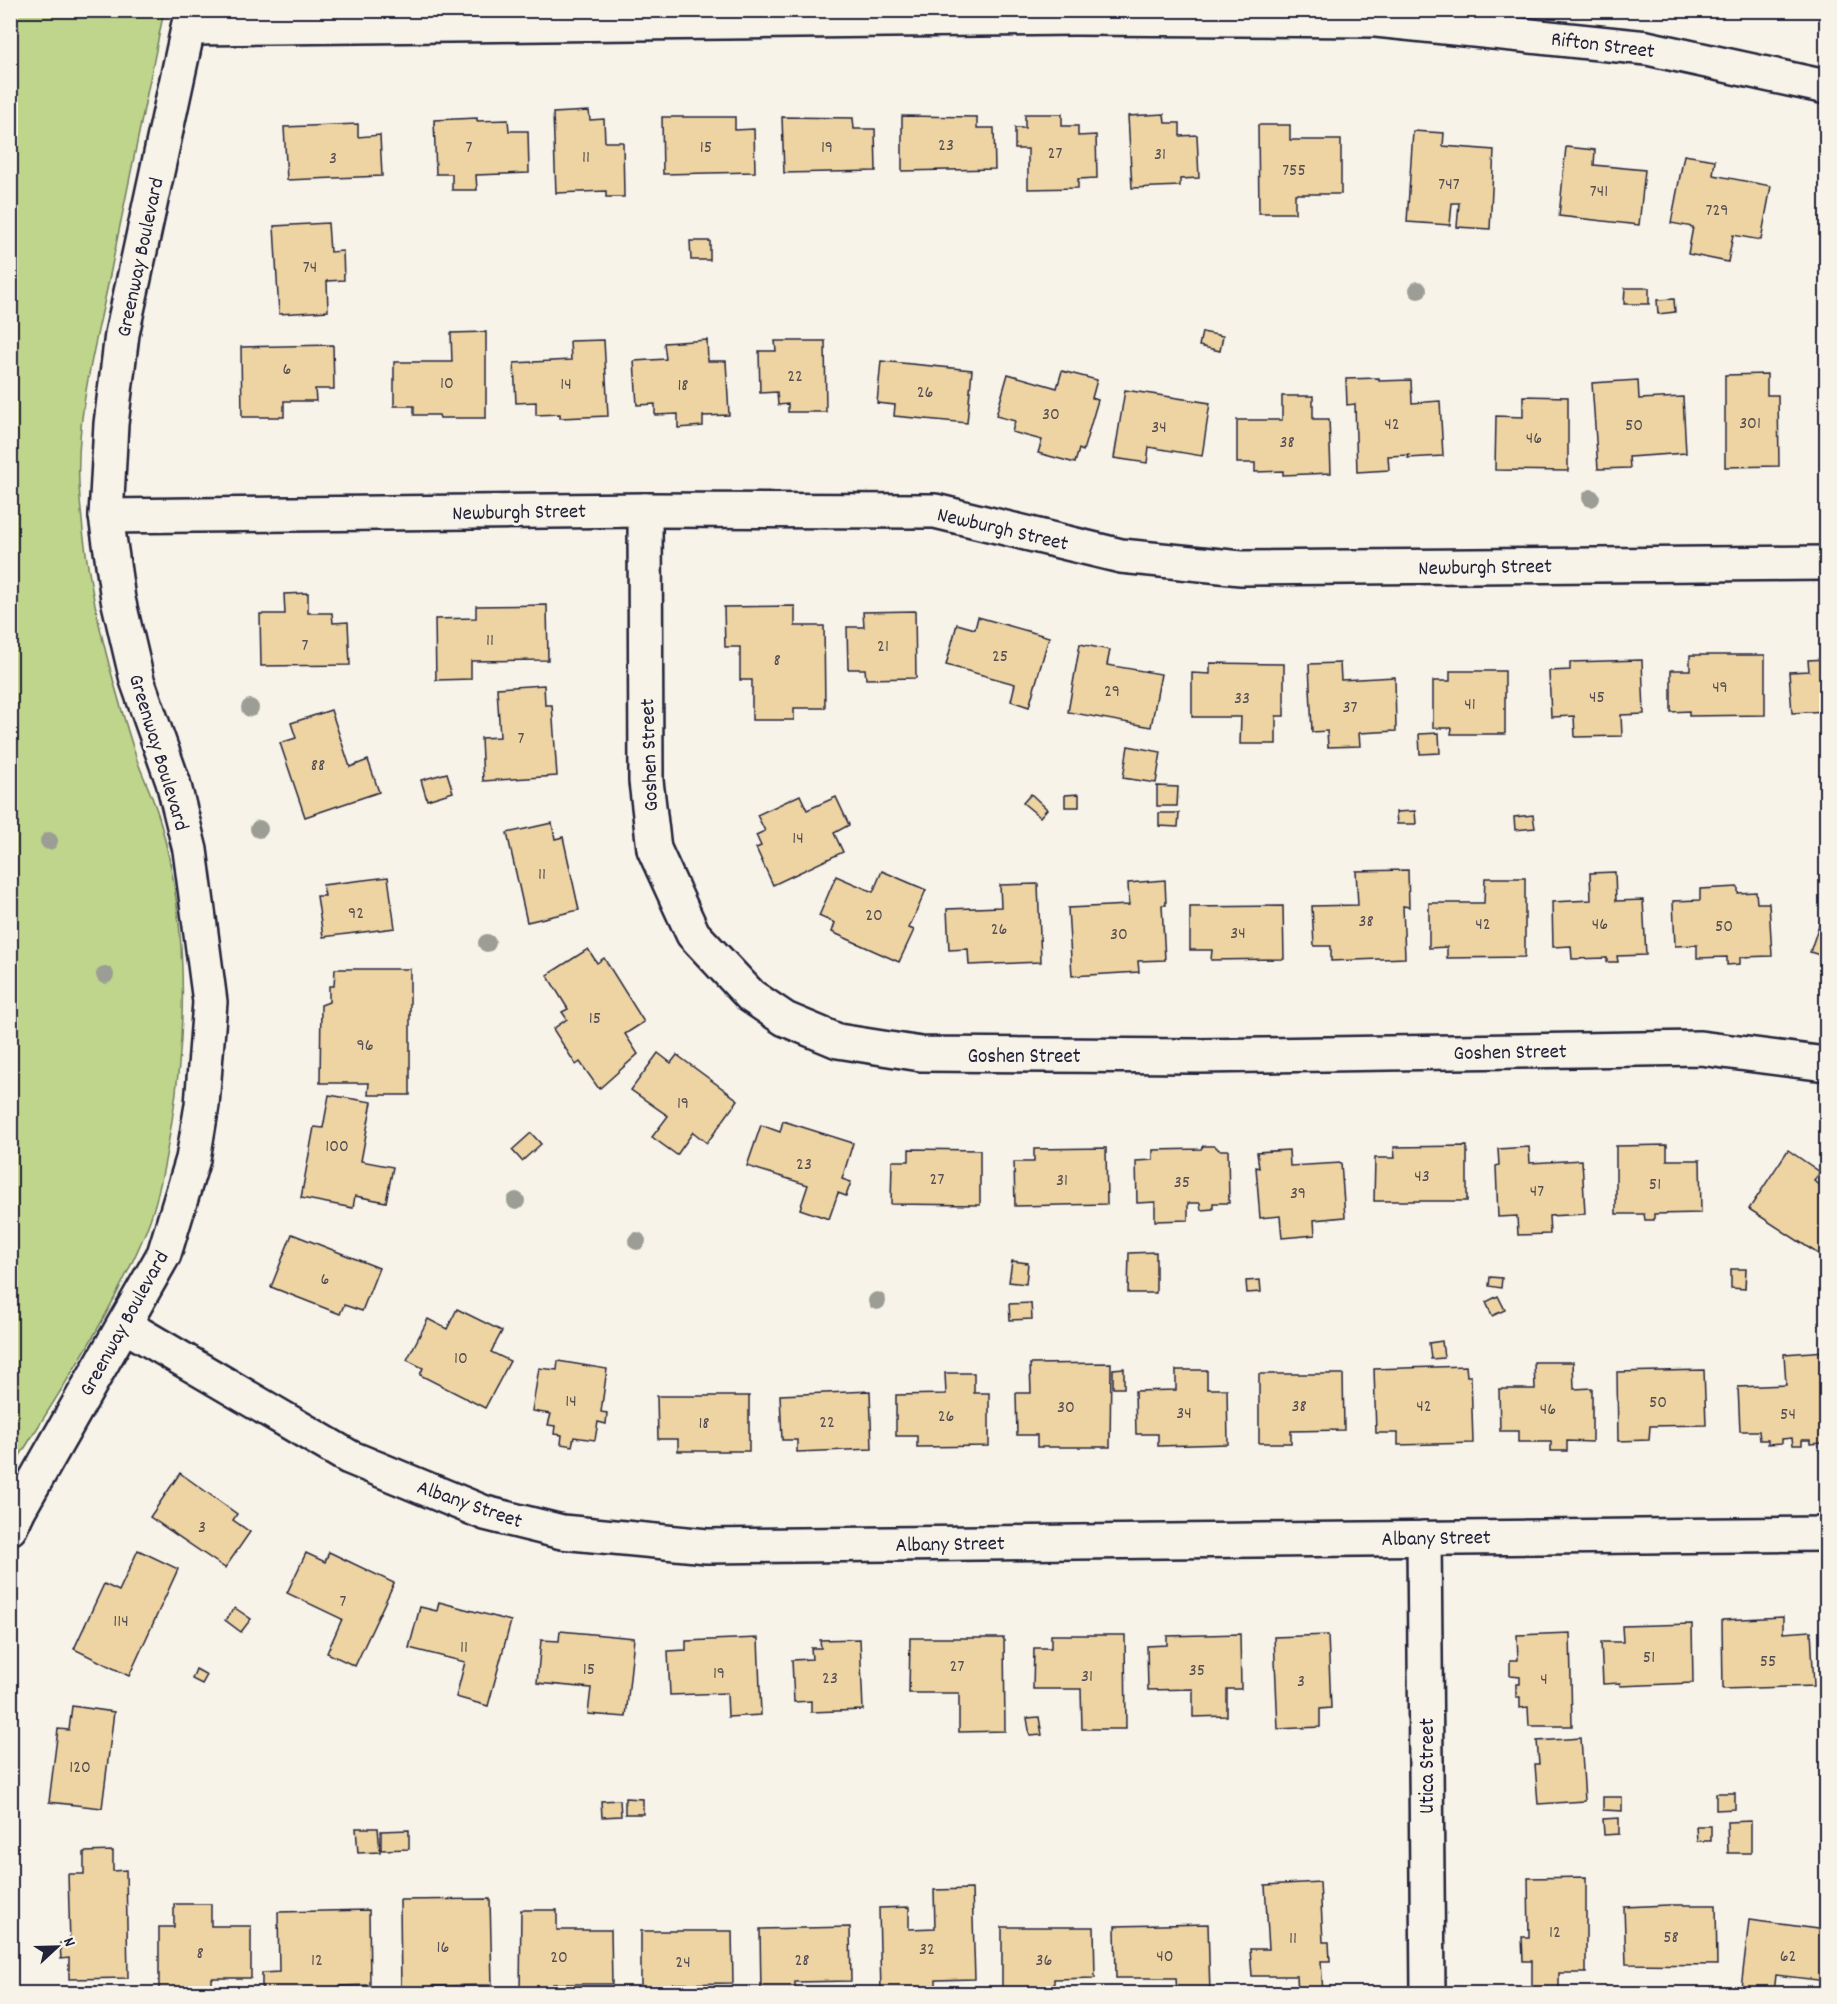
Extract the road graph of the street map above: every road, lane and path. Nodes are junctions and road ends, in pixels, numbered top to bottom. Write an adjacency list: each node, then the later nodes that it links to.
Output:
1 (190, 19): 2 (street, Rifton Street); 4 (street, Greenway Boulevard)
2 (1827, 87)
3 (645, 510): 4 (street, Newburgh Street); 5 (street, Newburgh Street); 6 (street, Goshen Street)
4 (106, 516): 7 (street, Greenway Boulevard)
5 (1827, 563)
6 (1827, 1064)
7 (124, 1325): 8 (street, Greenway Boulevard); 10 (street, Albany Street)
8 (10, 1528)
9 (1827, 1534): 10 (street, Albany Street)
10 (1424, 1538): 11 (street, Utica Street)
11 (1428, 1994)

